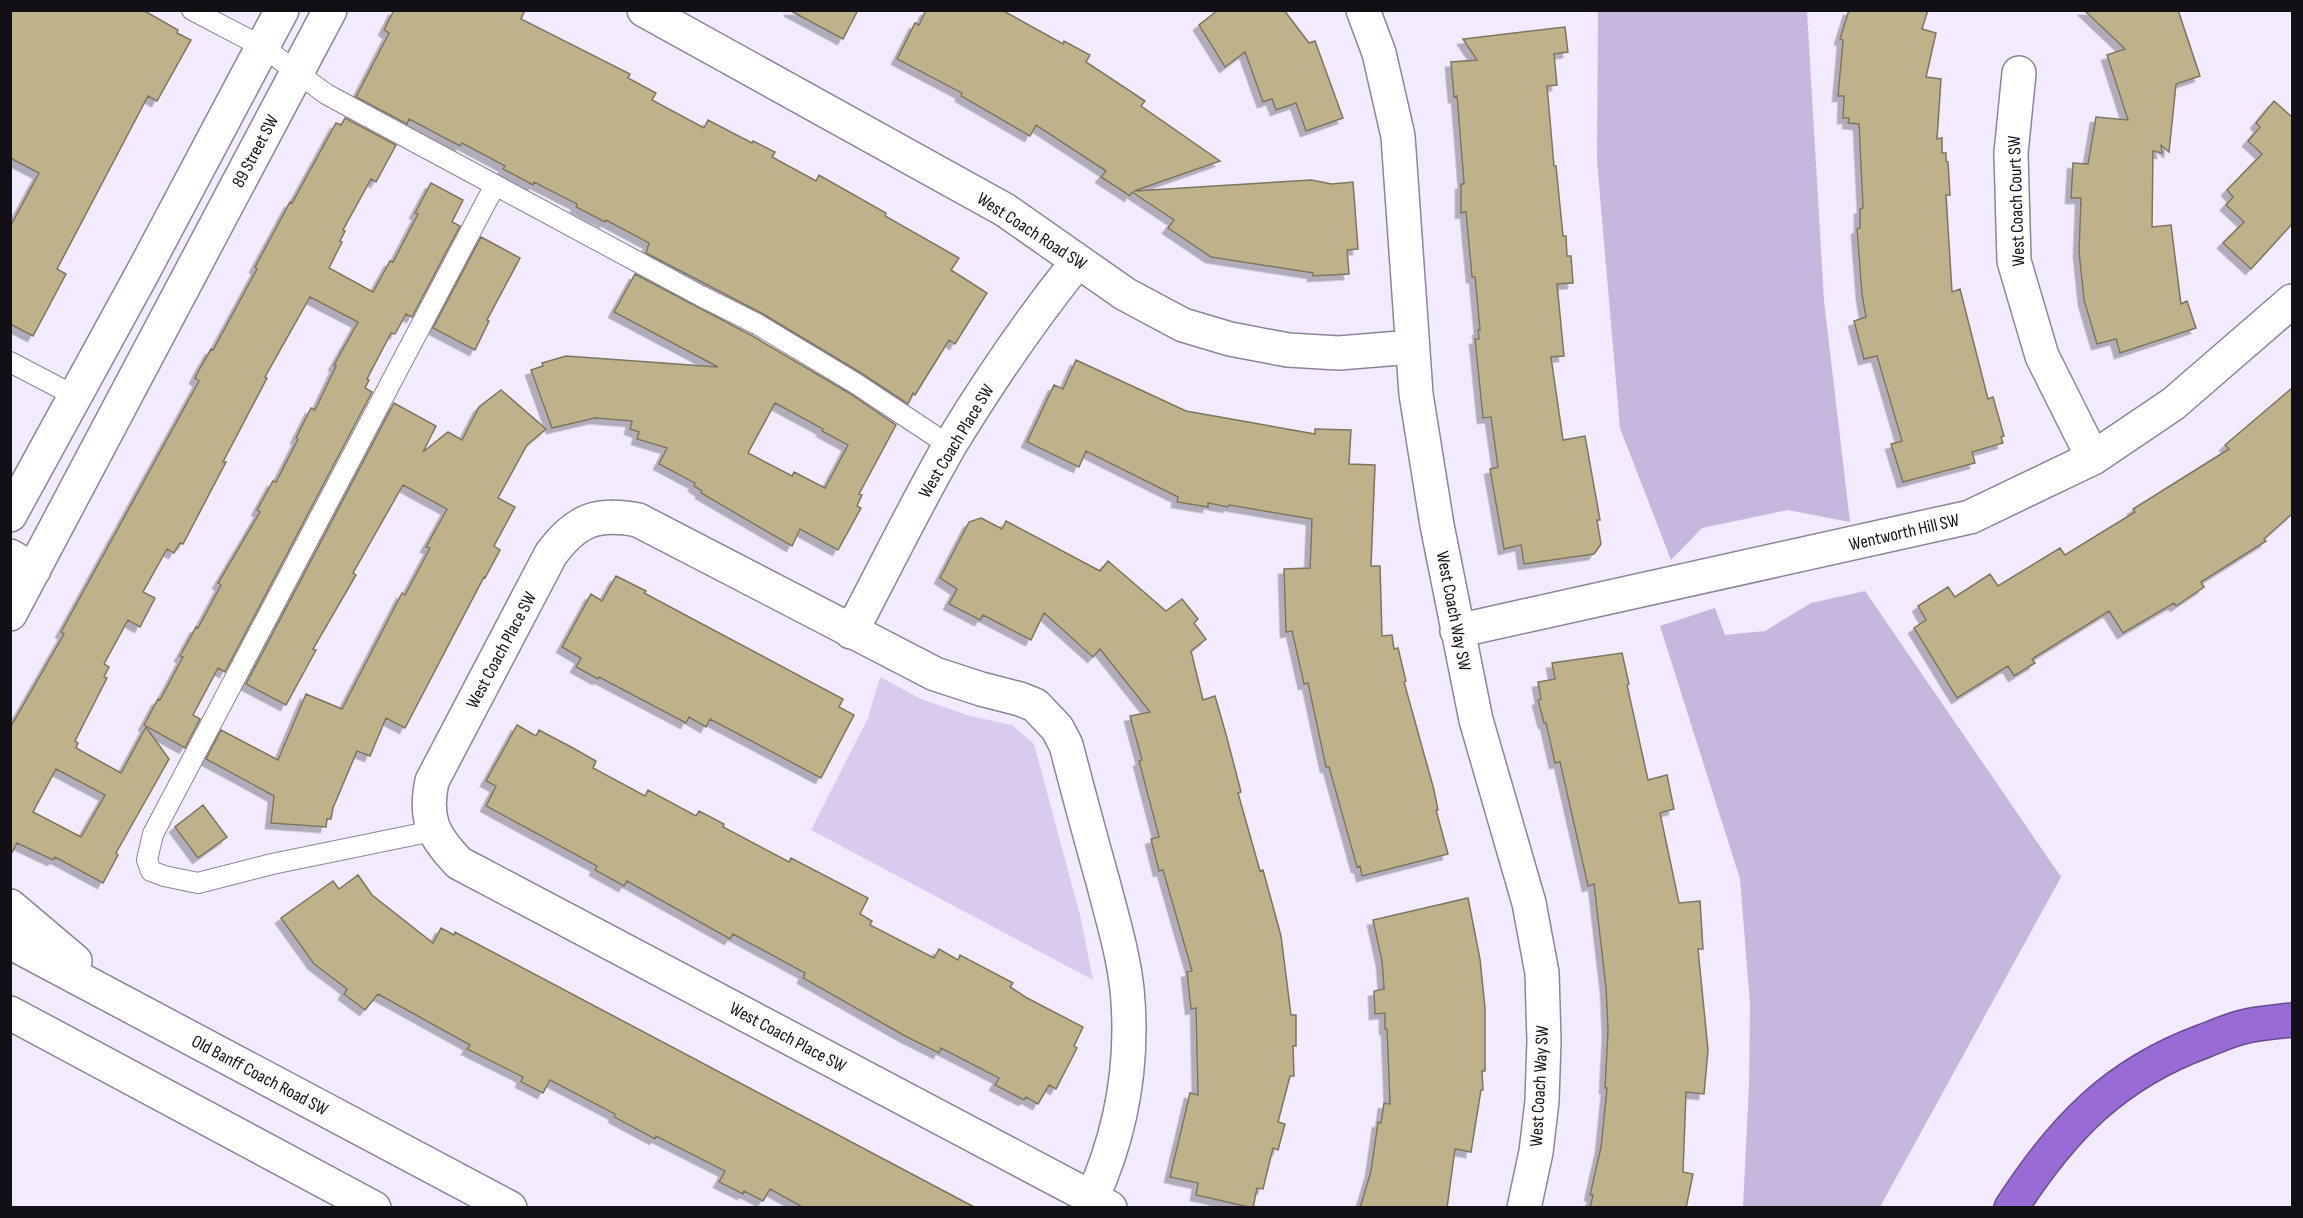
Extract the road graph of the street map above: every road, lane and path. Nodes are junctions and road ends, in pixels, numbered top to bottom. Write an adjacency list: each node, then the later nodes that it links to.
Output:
1 (192, 10): 7 (lane)
2 (282, 10): 7 (street)
3 (330, 10): 9 (street, 89 Street SW)
4 (644, 10): 6 (street, West Coach Road SW)
5 (1363, 10): 15 (street, West Coach Way SW)
6 (681, 19): 11 (street, West Coach Road SW)
7 (263, 47): 9 (lane); 12 (street)
8 (2019, 72): 19 (street, West Coach Court SW)
9 (296, 73): 10 (lane); 13 (street, 89 Street SW)
10 (495, 185): 18 (lane); 25 (lane)
11 (1078, 261): 15 (street, West Coach Road SW); 18 (street, West Coach Place SW)
12 (143, 272): 13 (street); 17 (street)
13 (181, 292): 21 (street, 89 Street SW)
14 (2292, 301): 19 (street, Wentworth Hill SW)
15 (1412, 347): 23 (street, West Coach Way SW)
16 (10, 362): 17 (lane)
17 (75, 396): 20 (street)
18 (950, 446): 24 (street, West Coach Place SW)
19 (2093, 458): 23 (street, Wentworth Hill SW)
20 (10, 515)
21 (22, 563): 22 (street, 89 Street SW)
22 (10, 614)
23 (1457, 631): 34 (street, West Coach Way SW)
24 (850, 632): 25 (street, West Coach Place SW); 31 (street, West Coach Place SW)
25 (433, 831): 31 (street, West Coach Place SW)
26 (10, 906): 28 (street)
27 (10, 942): 28 (street, Old Banff Coach Road SW)
28 (127, 1004): 33 (street, Old Banff Coach Road SW)
29 (10, 1013): 32 (street)
30 (2292, 1020): 35 (highway)
31 (1101, 1203)
32 (374, 1208)
33 (510, 1208)
34 (1524, 1208)
35 (2011, 1208)

